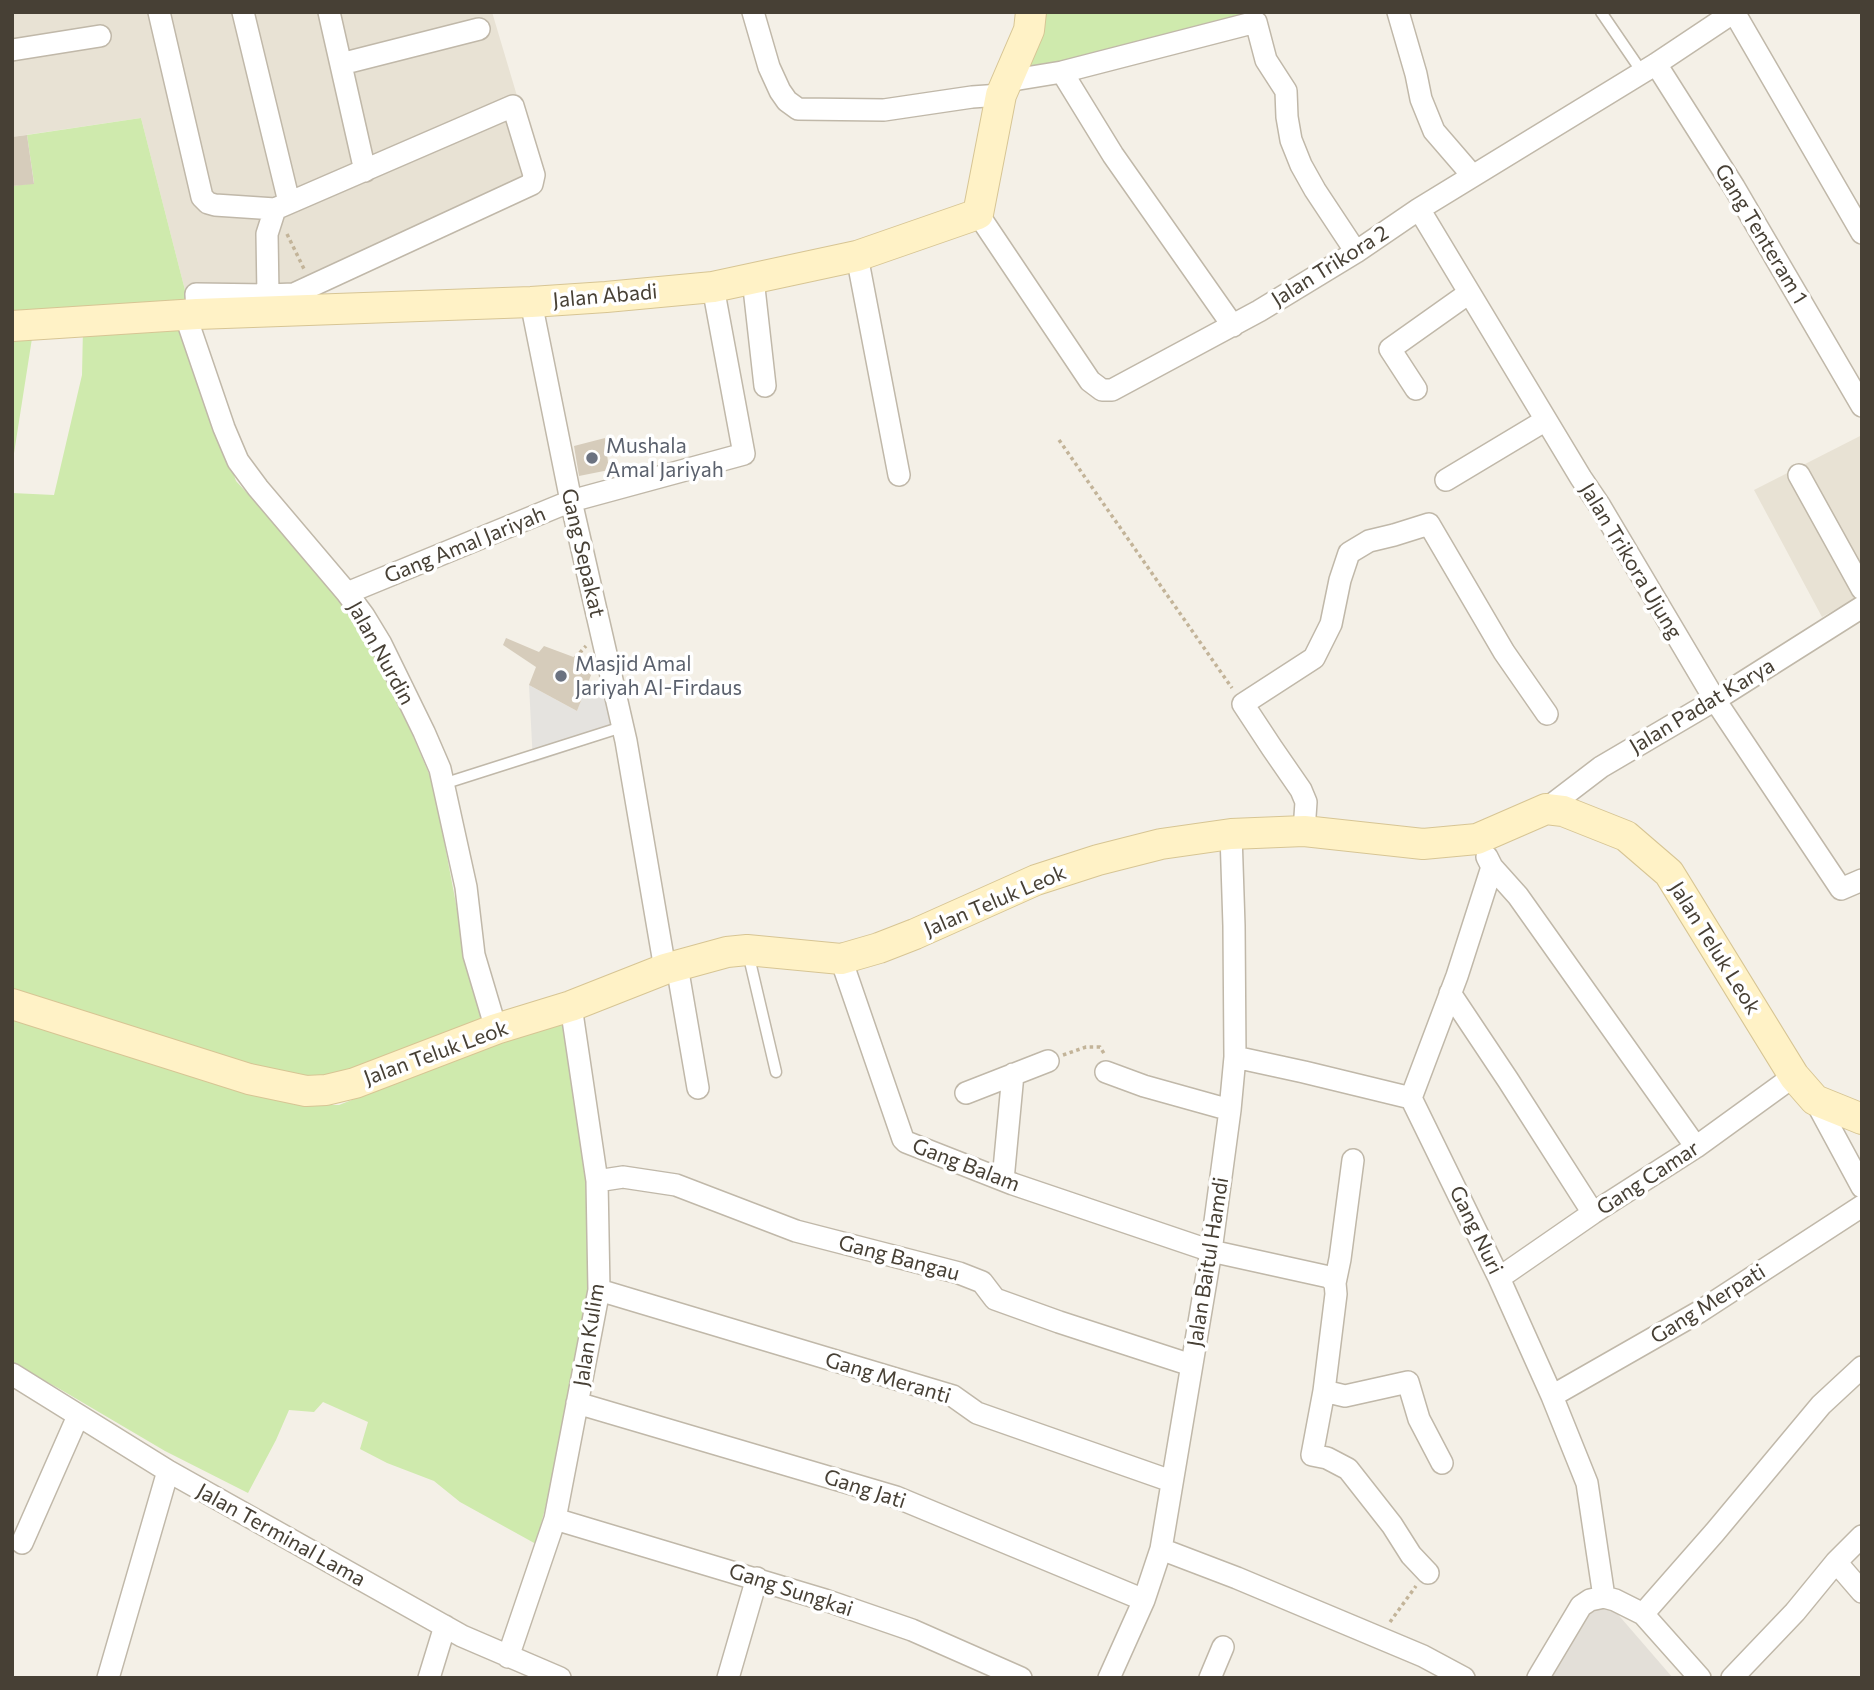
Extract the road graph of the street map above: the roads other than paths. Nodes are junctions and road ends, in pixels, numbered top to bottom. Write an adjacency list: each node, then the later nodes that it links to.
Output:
1 (159, 12): 18 (street)
2 (243, 12): 18 (street)
3 (329, 12): 12 (street)
4 (753, 12): 15 (street)
5 (1031, 12): 15 (street)
6 (1398, 12): 17 (street)
7 (1601, 12): 13 (lane)
8 (1734, 12): 13 (street, Jalan Trikora 2); 21 (street)
9 (479, 29): 12 (street)
10 (100, 36): 11 (street)
11 (12, 50)
12 (341, 64): 16 (street)
13 (1649, 68): 17 (street, Jalan Trikora 2); 34 (street, Gang Tenteram 1)
14 (1062, 72): 15 (street); 22 (street); 31 (street)
15 (1004, 88): 20 (street)
16 (365, 171): 18 (street); 28 (street)
17 (1472, 175): 19 (street, Jalan Trikora 2)
18 (282, 205): 28 (street)
19 (1419, 209): 22 (street, Jalan Trikora 2); 26 (street, Jalan Trikora Ujung)
20 (978, 214): 23 (street, Jalan Abadi); 31 (street, Jalan Trikora 2)
21 (1862, 233)
22 (1356, 252): 31 (street, Jalan Trikora 2)
23 (857, 256): 24 (street, Jalan Abadi); 36 (street)
24 (753, 279): 25 (street, Jalan Abadi); 32 (street)
25 (713, 287): 27 (street, Jalan Abadi); 39 (street, Gang Amal Jariyah)
26 (1469, 293): 33 (street); 35 (street, Jalan Trikora Ujung)
27 (531, 302): 28 (street, Jalan Abadi); 39 (street, Gang Sepakat)
28 (271, 303): 29 (street, Jalan Abadi)
29 (193, 307): 30 (street, Jalan Abadi); 41 (street, Jalan Nurdin)
30 (12, 326)
31 (1233, 326)
32 (765, 386)
33 (1416, 389)
34 (1862, 406)
35 (1546, 420): 38 (street); 43 (street, Jalan Trikora Ujung)
36 (899, 475)
37 (1799, 475): 40 (street)
38 (1446, 480)
39 (571, 501): 41 (street, Gang Amal Jariyah); 45 (street, Gang Sepakat)
40 (1862, 589)
41 (347, 593): 46 (street, Jalan Nurdin)
42 (1862, 607): 43 (street, Jalan Padat Karya)
43 (1715, 700): 47 (street, Jalan Padat Karya); 52 (street, Jalan Trikora Ujung)
44 (1547, 714): 48 (street)
45 (622, 727): 46 (lane); 55 (street, Gang Sepakat)
46 (443, 784): 59 (street, Jalan Nurdin)
47 (1546, 809): 50 (street, Jalan Teluk Leok); 65 (street, Jalan Teluk Leok)
48 (1304, 831): 49 (street, Jalan Teluk Leok); 50 (street, Jalan Teluk Leok)
49 (1231, 834): 54 (street, Jalan Teluk Leok); 60 (street, Jalan Baitul Hamdi)
50 (1477, 839): 51 (street)
51 (1492, 867): 56 (street); 72 (street)
52 (1862, 880)
53 (747, 950): 54 (street, Jalan Teluk Leok); 55 (street, Jalan Teluk Leok); 62 (lane)
54 (841, 959): 74 (street, Gang Balam)
55 (671, 967): 58 (street, Jalan Teluk Leok); 66 (street, Gang Sepakat)
56 (1450, 993): 68 (street); 78 (street)
57 (12, 1004): 59 (street, Jalan Teluk Leok)
58 (571, 1006): 59 (street, Jalan Teluk Leok); 75 (street, Jalan Kulim)
59 (496, 1029)
60 (1235, 1057): 68 (street); 70 (street, Jalan Baitul Hamdi)
61 (1048, 1061): 64 (street)
62 (776, 1072)
63 (1106, 1072): 70 (street)
64 (1013, 1074): 67 (street); 74 (street)
65 (1794, 1076): 69 (street, Jalan Teluk Leok); 72 (street, Gang Camar)
66 (698, 1088)
67 (966, 1093)
68 (1411, 1098): 80 (street, Gang Nuri)
69 (1815, 1100): 71 (street, Jalan Teluk Leok); 76 (street)
70 (1230, 1110): 79 (street, Jalan Baitul Hamdi)
71 (1862, 1119)
72 (1696, 1147): 78 (street, Gang Camar)
73 (1353, 1160): 81 (street)
74 (1003, 1180): 79 (street, Gang Balam)
75 (597, 1181): 82 (street, Jalan Kulim); 83 (street, Gang Bangau)
76 (1862, 1187)
77 (1862, 1206): 87 (street, Gang Merpati)
78 (1593, 1213): 80 (street, Gang Camar)
79 (1211, 1251): 81 (street, Gang Balam); 83 (street, Jalan Baitul Hamdi)
80 (1499, 1278): 87 (street, Gang Nuri)
81 (1335, 1283): 86 (street)
82 (599, 1290): 88 (street, Jalan Kulim); 92 (street, Gang Meranti)
83 (1191, 1366): 92 (street, Jalan Baitul Hamdi)
84 (1862, 1367): 103 (street)
85 (12, 1374): 89 (street, Jalan Terminal Lama)
86 (1324, 1391): 90 (street); 98 (street)
87 (1552, 1396): 101 (street, Gang Nuri)
88 (578, 1403): 93 (street, Jalan Kulim); 102 (street, Gang Jati)
89 (78, 1416): 91 (street, Jalan Terminal Lama); 95 (street)
90 (1442, 1462)
91 (168, 1471): 104 (street, Jalan Terminal Lama); 107 (street)
92 (1171, 1481): 96 (street, Jalan Baitul Hamdi)
93 (555, 1519): 99 (street, Gang Sungkai); 106 (street, Jalan Kulim)
94 (1862, 1536): 97 (street)
95 (22, 1543)
96 (1161, 1549): 102 (street, Jalan Baitul Hamdi); 114 (street)
97 (1836, 1562): 100 (street); 117 (street)
98 (1428, 1573)
99 (757, 1578): 110 (street); 111 (street, Gang Sungkai)
100 (1862, 1592)
101 (1604, 1597): 103 (street); 115 (street)
102 (1144, 1600): 112 (street, Jalan Baitul Hamdi)
103 (1643, 1614): 116 (street)
104 (445, 1626): 106 (street, Jalan Terminal Lama); 108 (street)
105 (1223, 1647): 113 (street)
106 (508, 1657): 109 (street, Jalan Terminal Lama)
107 (108, 1678)
108 (429, 1678)
109 (560, 1678)
110 (728, 1678)
111 (1021, 1678)
112 (1109, 1678)
113 (1210, 1678)
114 (1464, 1678)
115 (1538, 1678)
116 (1700, 1678)
117 (1732, 1678)

